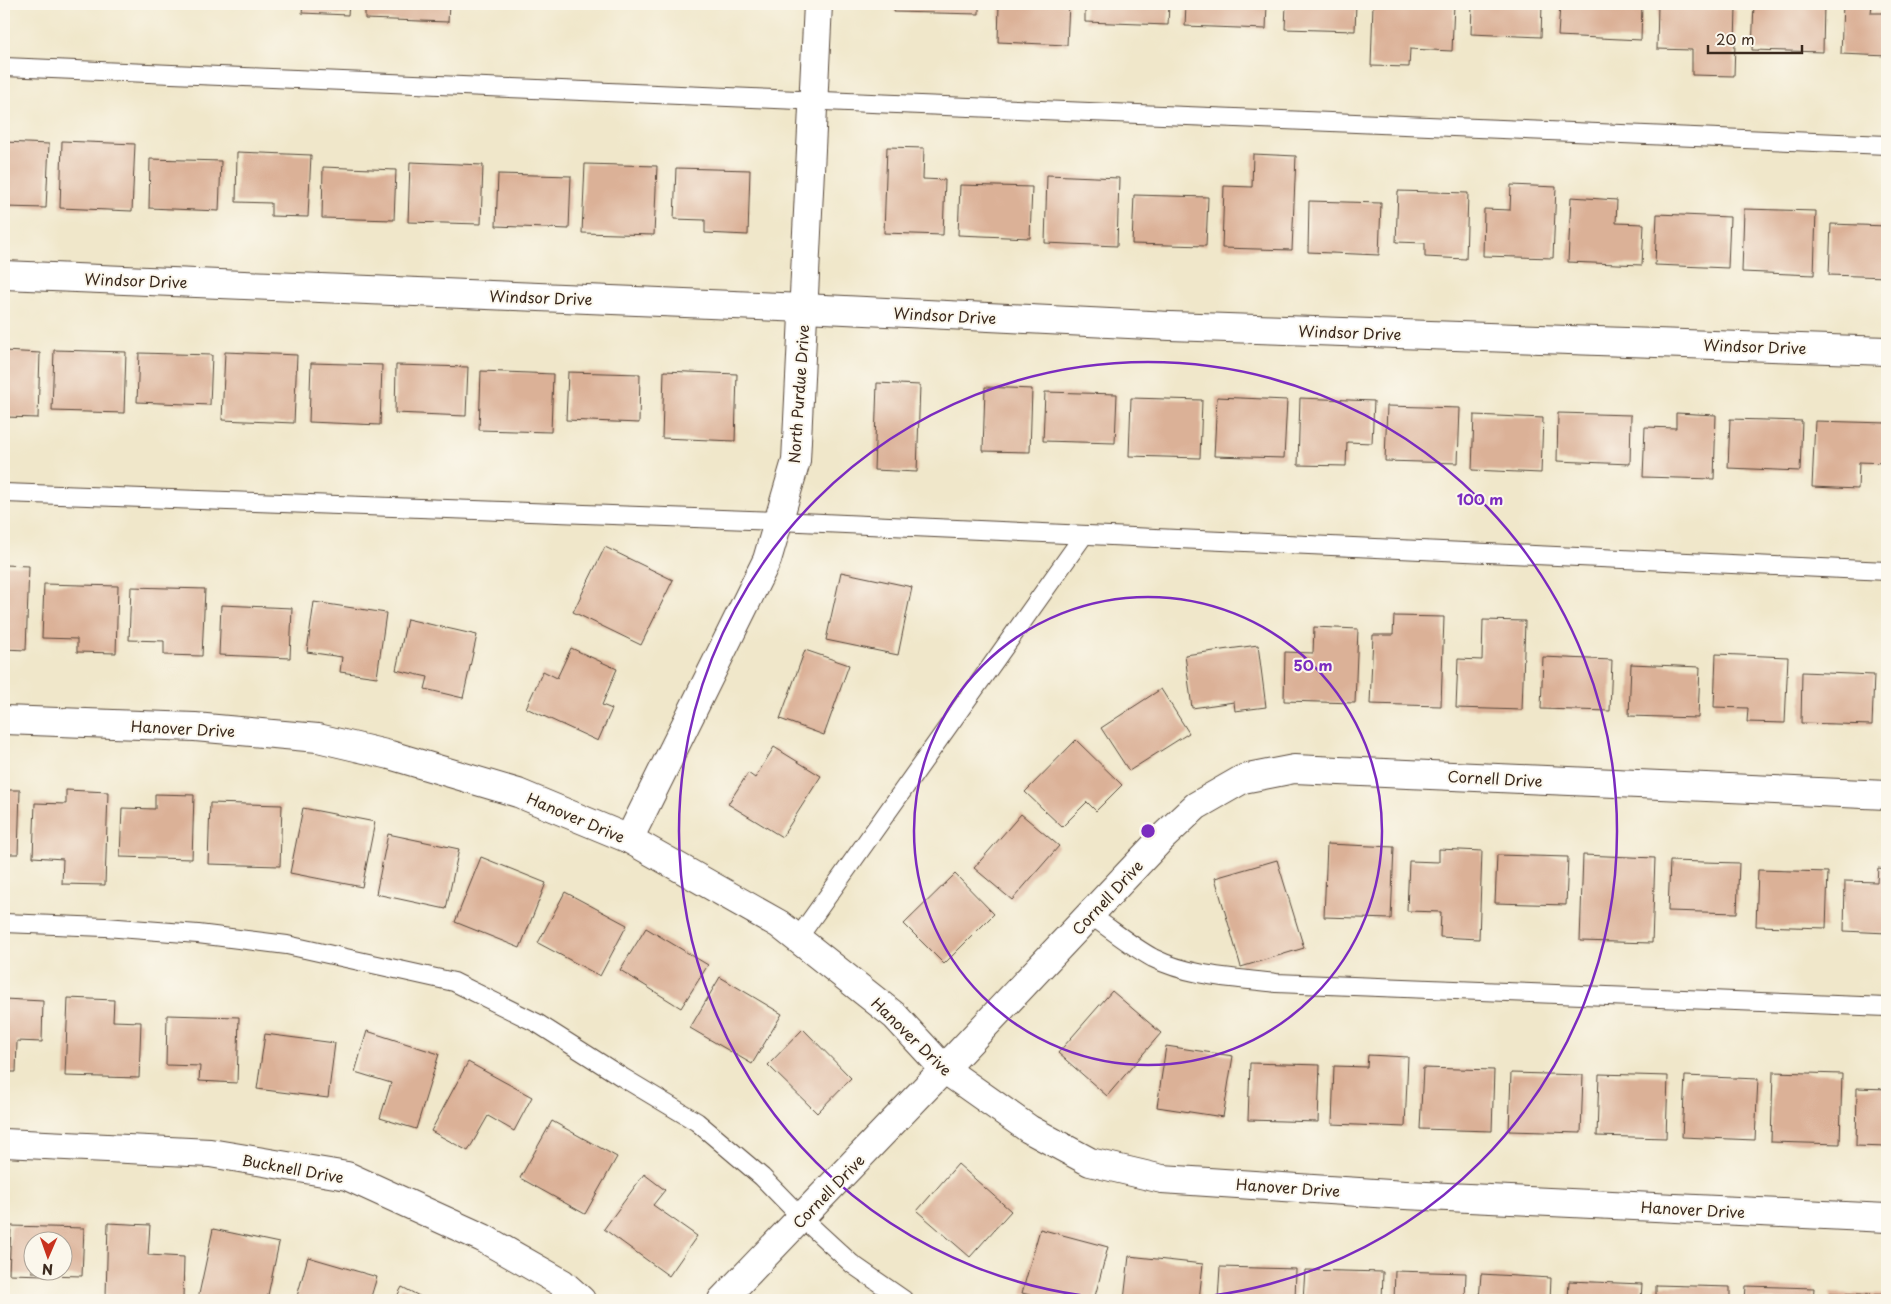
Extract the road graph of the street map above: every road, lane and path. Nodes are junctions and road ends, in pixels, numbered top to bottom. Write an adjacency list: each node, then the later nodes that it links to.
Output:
1 (818, 4): 3 (street, North Purdue Drive)
2 (4, 66): 3 (lane)
3 (814, 99): 4 (lane); 6 (street, North Purdue Drive)
4 (1887, 145)
5 (4, 275): 6 (street, Windsor Drive)
6 (804, 308): 7 (street, Windsor Drive); 9 (street, North Purdue Drive)
7 (1887, 351)
8 (4, 493): 9 (lane)
9 (778, 521): 10 (lane); 14 (street, North Purdue Drive)
10 (1084, 535): 11 (lane); 17 (lane)
11 (1887, 571)
12 (4, 720): 14 (street, Hanover Drive)
13 (1887, 795): 15 (street, Cornell Drive)
14 (629, 839): 17 (street, Hanover Drive)
15 (1090, 915): 18 (lane); 19 (street, Cornell Drive)
16 (4, 923): 21 (lane)
17 (798, 938): 19 (street, Hanover Drive)
18 (1887, 1007)
19 (944, 1069): 21 (street, Cornell Drive); 22 (street, Hanover Drive)
20 (4, 1143): 23 (street, Bucknell Drive)
21 (802, 1218): 24 (street, Cornell Drive); 25 (lane)
22 (1887, 1218)
23 (581, 1300)
24 (722, 1300)
25 (904, 1300)

